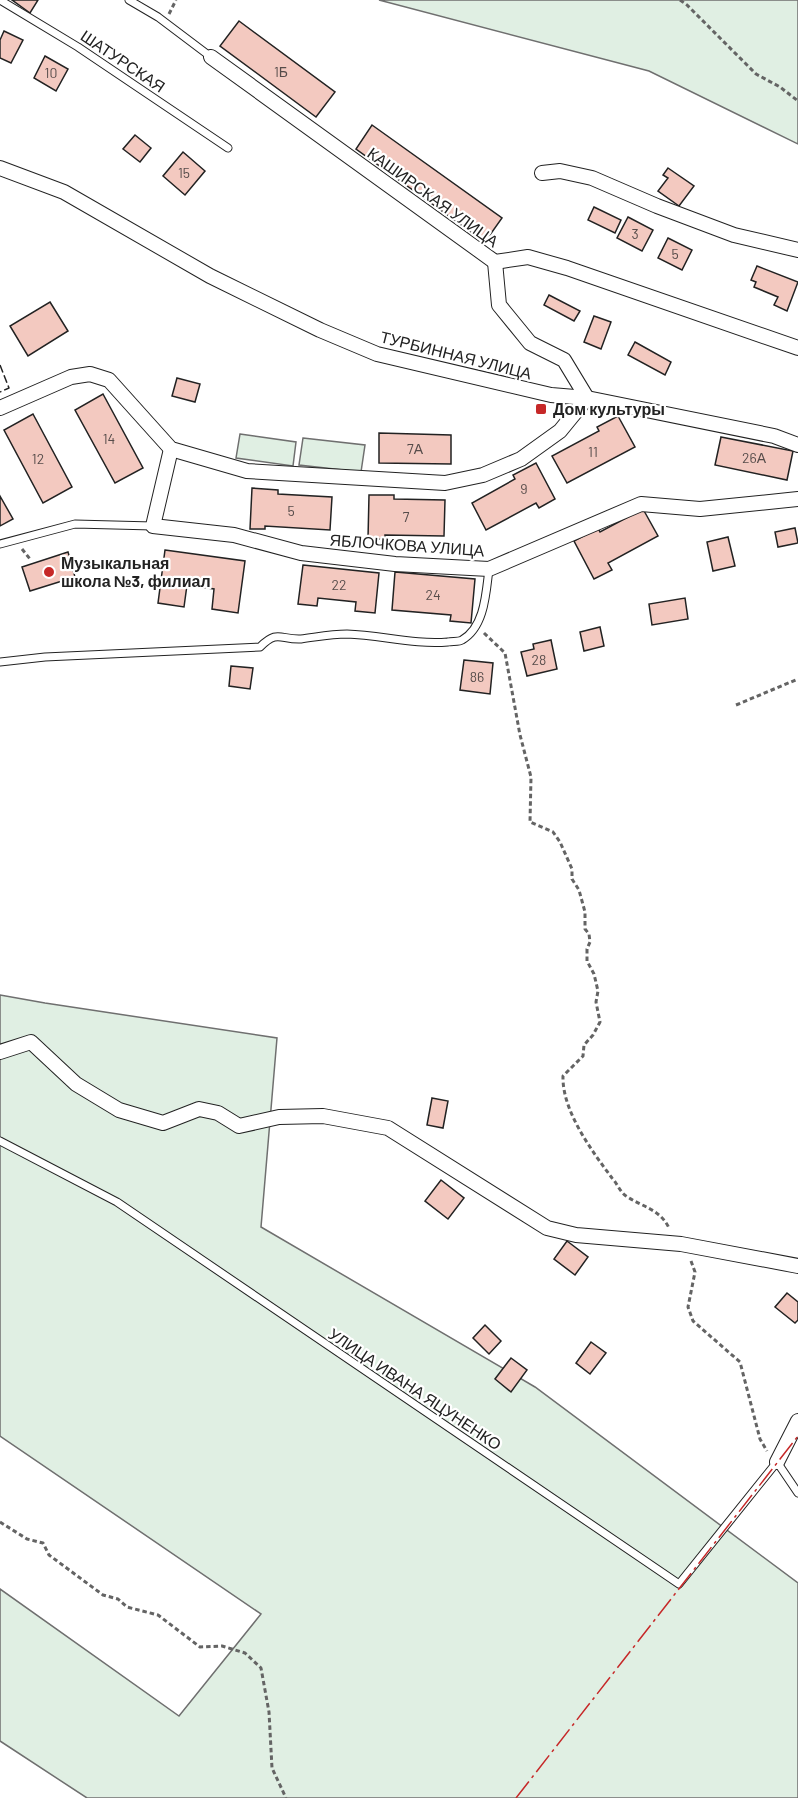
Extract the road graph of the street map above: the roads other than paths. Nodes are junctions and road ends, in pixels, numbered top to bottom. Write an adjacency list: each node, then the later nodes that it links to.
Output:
1 (0, 0): 4 (lane, ШАТУРСКАЯ)
2 (129, 0): 3 (lane)
3 (211, 57): 8 (street, КАШИРСКАЯ УЛИЦА)
4 (228, 148)
5 (0, 168): 10 (street, ТУРБИННАЯ УЛИЦА)
6 (542, 173): 7 (street)
7 (798, 250)
8 (495, 262): 9 (street, КАШИРСКАЯ УЛИЦА); 10 (street)
9 (798, 348)
10 (587, 398): 12 (street, ТУРБИННАЯ УЛИЦА); 13 (street)
11 (0, 408): 13 (street)
12 (798, 445)
13 (171, 449): 15 (street)
14 (798, 499): 17 (street, ЯБЛОЧКОВА УЛИЦА)
15 (153, 526): 16 (lane); 17 (street, ЯБЛОЧКОВА УЛИЦА)
16 (0, 544)
17 (489, 569): 18 (lane)
18 (0, 662)
19 (0, 1052): 21 (street)
20 (0, 1141): 23 (lane, УЛИЦА ИВАНА ЯЦУНЕНКО)
21 (798, 1266)
22 (798, 1421): 23 (street)
23 (777, 1462): 24 (lane)
24 (798, 1493)

